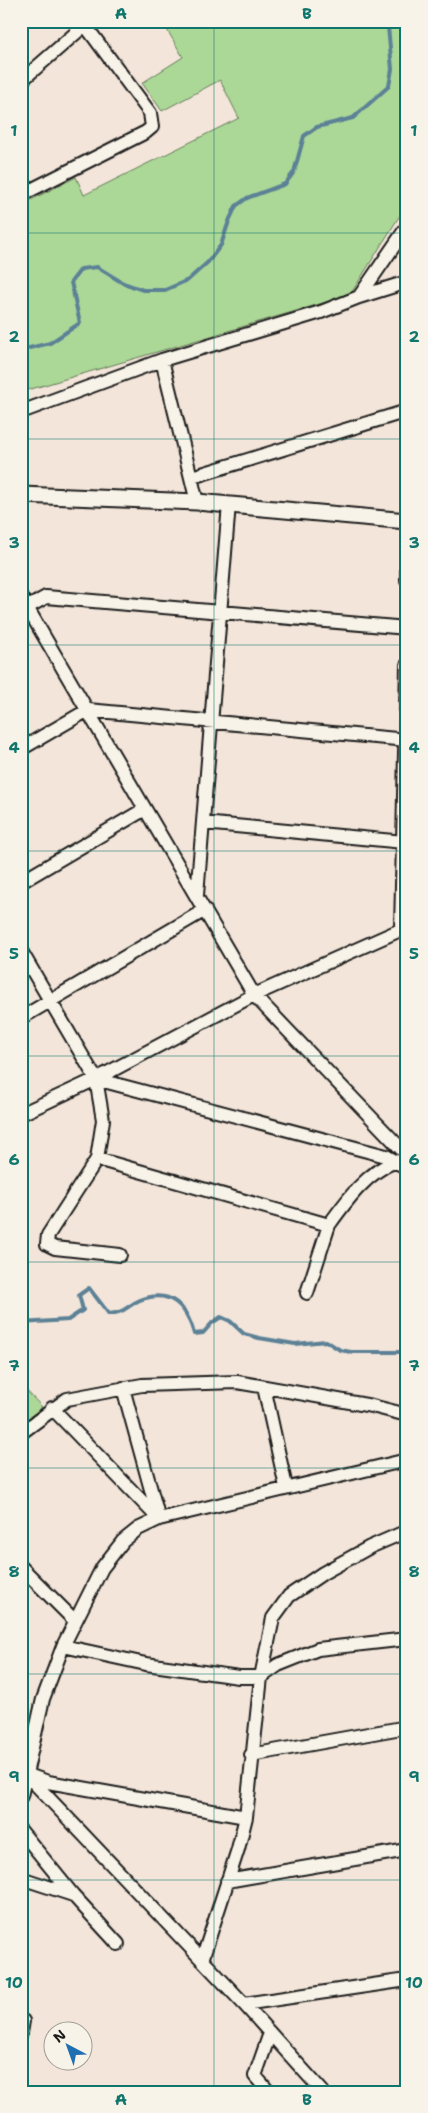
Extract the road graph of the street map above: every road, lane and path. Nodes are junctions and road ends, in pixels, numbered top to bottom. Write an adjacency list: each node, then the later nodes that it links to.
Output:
1 (84, 23): 2 (street); 3 (street)
2 (21, 81)
3 (21, 195)
4 (407, 227): 6 (street)
5 (407, 282): 6 (street)
6 (359, 297): 7 (street)
7 (162, 360): 9 (street); 10 (street)
8 (407, 411): 10 (street)
9 (21, 412)
10 (192, 478): 12 (street)
11 (21, 494): 12 (street)
12 (198, 502): 13 (street)
13 (229, 504): 14 (street); 18 (street)
14 (407, 520)
15 (407, 569): 16 (street)
16 (407, 580)
17 (23, 605): 18 (street); 21 (street)
18 (220, 611): 19 (street); 22 (street)
19 (407, 628)
20 (407, 665): 23 (street)
21 (88, 710): 22 (street); 24 (street); 25 (street)
22 (211, 720): 23 (street); 26 (street)
23 (405, 740): 27 (street)
24 (21, 749)
25 (145, 809): 28 (street); 29 (street)
26 (203, 823): 27 (street); 29 (street)
27 (404, 842): 31 (street)
28 (21, 882)
29 (197, 896): 30 (street)
30 (205, 910): 33 (street); 34 (street)
31 (404, 928): 33 (street)
32 (21, 951): 34 (street)
33 (254, 996): 36 (street); 39 (street)
34 (49, 1002): 35 (street); 36 (street)
35 (21, 1018)
36 (96, 1079): 37 (street); 38 (street); 39 (street)
37 (21, 1114)
38 (98, 1159): 40 (street); 41 (street)
39 (403, 1161): 40 (street)
40 (329, 1225): 42 (street)
41 (120, 1255)
42 (307, 1293)
43 (264, 1386): 44 (street); 46 (street); 49 (street)
44 (123, 1388): 45 (street); 50 (street)
45 (52, 1408): 47 (street); 50 (street)
46 (407, 1415)
47 (21, 1434)
48 (407, 1460): 49 (street)
49 (286, 1487): 50 (street)
50 (159, 1519): 53 (street)
51 (407, 1531): 56 (street)
52 (21, 1567): 53 (street)
53 (75, 1621): 55 (street)
54 (407, 1639): 56 (street)
55 (63, 1646): 56 (street); 59 (street)
56 (261, 1677): 58 (street)
57 (407, 1727): 58 (street)
58 (251, 1755): 61 (street)
59 (24, 1772): 60 (street); 61 (street); 68 (street)
60 (21, 1796)
61 (246, 1817): 65 (street)
62 (21, 1831): 66 (street)
63 (407, 1850): 65 (street)
64 (21, 1878): 66 (street)
65 (227, 1881): 68 (street)
66 (73, 1895): 67 (street)
67 (118, 1944)
68 (202, 1960): 70 (street)
69 (405, 1982): 70 (street)
70 (244, 2004): 73 (street)
71 (21, 2021): 72 (street)
72 (21, 2033)
73 (270, 2033): 74 (street); 75 (street)
74 (269, 2092)
75 (323, 2092)

